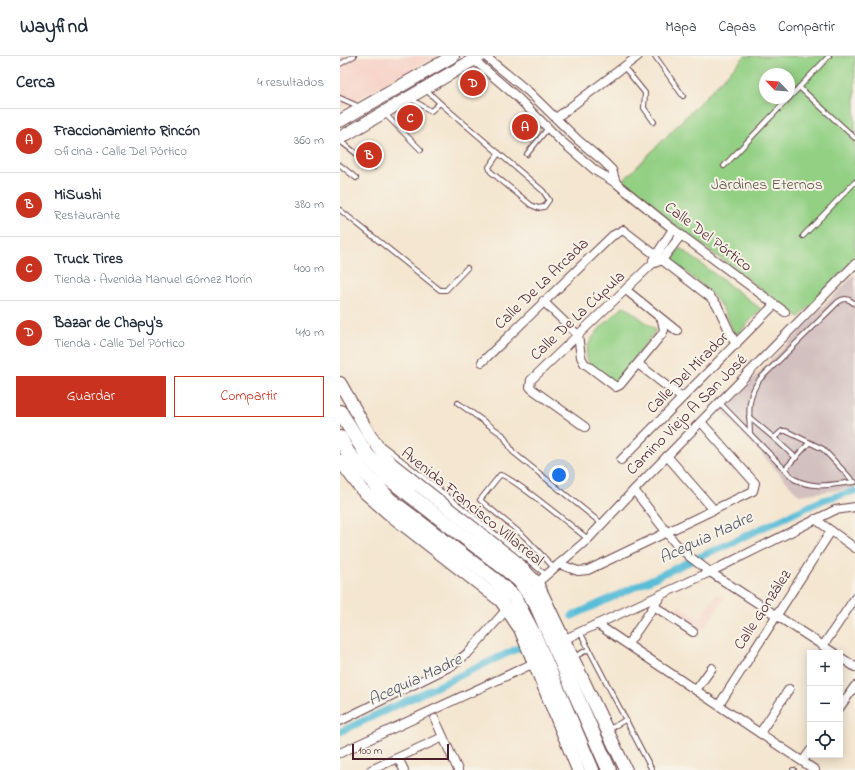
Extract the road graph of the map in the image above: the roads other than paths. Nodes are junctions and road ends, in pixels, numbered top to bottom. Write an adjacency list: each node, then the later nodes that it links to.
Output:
1 (354, 56): 7 (lane)
2 (451, 56): 17 (main road)
3 (638, 56): 8 (street)
4 (655, 56): 12 (lane)
5 (829, 56): 9 (lane)
6 (480, 57): 10 (main road); 19 (street, Calle Del Pórtico); 23 (street, Calle Del Pórtico)
7 (340, 64)
8 (624, 67): 19 (street); 22 (lane)
9 (799, 87): 11 (lane); 24 (lane)
10 (425, 88): 14 (main road); 15 (lane)
11 (795, 91)
12 (683, 96)
13 (340, 98): 17 (lane)
14 (409, 98): 15 (lane); 18 (main road)
15 (440, 104): 27 (lane)
16 (783, 104): 30 (lane)
17 (365, 106): 20 (main road); 21 (main road)
18 (384, 113): 20 (main road); 26 (lane)
19 (556, 118): 34 (street, Calle Del Pórtico)
20 (371, 120): 25 (main road)
21 (340, 121)
22 (654, 122)
23 (548, 128): 28 (lane); 34 (street, Calle Del Pórtico)
24 (855, 138)
25 (340, 139): 31 (lane)
26 (421, 150)
27 (499, 153): 27 (lane)
28 (527, 154)
29 (340, 165): 32 (lane)
30 (724, 166)
31 (374, 167)
32 (356, 178)
33 (855, 182): 38 (lane)
34 (616, 183): 36 (street, Calle Del Pórtico)
35 (340, 210): 43 (lane)
36 (673, 229): 37 (street, Calle Del Pórtico); 39 (street, Calle De La Cúpula)
37 (681, 235): 40 (street); 47 (street, Calle Del Pórtico)
38 (803, 236)
39 (655, 255): 40 (street); 41 (street, Calle De La Cúpula); 45 (street, Calle De La Arcada)
40 (662, 260): 41 (street, Calle De La Cúpula); 52 (street)
41 (652, 264): 44 (street, Calle De La Cúpula)
42 (855, 264): 58 (street, Camino Viejo A San José)
43 (467, 268)
44 (626, 290): 49 (street); 51 (street, Calle De La Cúpula)
45 (543, 301): 51 (street); 53 (street, Calle De La Arcada)
46 (855, 304): 60 (lane)
47 (774, 305): 48 (street, Calle Del Pórtico); 52 (street, Calle Del Mirador)
48 (785, 312)
49 (662, 320): 50 (street); 54 (street)
50 (677, 331)
51 (578, 335): 54 (street); 62 (street, Calle De La Cúpula)
52 (736, 345): 56 (street, Calle Del Mirador)
53 (482, 362)
54 (638, 364): 56 (street)
55 (340, 384): 64 (main road, Avenida Francisco Villarreal)
56 (682, 398): 70 (street, Calle Del Mirador)
57 (458, 402): 79 (lane)
58 (720, 402): 61 (street, Camino Viejo A San José); 63 (lane)
59 (340, 412): 83 (highway, Avenida Francisco Villarreal)
60 (749, 417): 63 (lane); 66 (lane)
61 (700, 422): 68 (street, Camino Viejo A San José); 77 (street)
62 (585, 427)
63 (750, 433): 73 (lane)
64 (368, 434): 72 (main road, Avenida Francisco Villarreal); 87 (lane)
65 (340, 438): 125 (highway)
66 (774, 438): 67 (lane); 69 (lane)
67 (809, 443): 69 (lane); 74 (lane)
68 (667, 456): 75 (street, Camino Viejo A San José); 77 (street)
69 (796, 458): 73 (lane)
70 (621, 460)
71 (340, 461): 91 (main road)
72 (388, 461): 83 (highway); 87 (main road, Avenida Francisco Villarreal)
73 (785, 469): 74 (lane)
74 (854, 482)
75 (634, 490): 79 (street, Camino Viejo A San José); 81 (street)
76 (855, 507): 78 (street)
77 (714, 510): 81 (street)
78 (815, 519): 80 (street); 86 (street)
79 (602, 524): 82 (street, Camino Viejo A San José)
80 (831, 531): 84 (street); 92 (street, Calle González)
81 (668, 533): 85 (street); 86 (street)
82 (588, 539): 85 (street, Camino Viejo A San José); 85 (lane)
83 (470, 542): 126 (highway, Avenida Francisco Villarreal)
84 (855, 548)
85 (556, 566): 87 (street, Camino Viejo A San José)
86 (710, 572): 88 (street); 92 (street)
87 (542, 579): 96 (main road, Avenida Francisco Villarreal)
88 (663, 594): 90 (street); 93 (street)
89 (855, 598): 98 (street)
90 (654, 606): 95 (street); 97 (street)
91 (507, 609): 103 (main road); 112 (street)
92 (777, 614): 98 (street); 110 (street, Calle González)
93 (597, 624): 94 (street); 97 (street)
94 (580, 632): 96 (street); 99 (lane)
95 (693, 632)
96 (564, 639): 101 (main road, Avenida Francisco Villarreal)
97 (628, 644): 108 (street)
98 (823, 646): 100 (street)
99 (589, 649): 101 (lane); 113 (lane)
100 (829, 650)
101 (573, 658): 114 (main road, Avenida Francisco Villarreal)
102 (843, 659): 104 (street)
103 (534, 663): 117 (street); 124 (main road)
104 (855, 667)
105 (712, 668): 108 (street)
106 (855, 686): 109 (street)
107 (789, 689): 115 (street)
108 (696, 690): 110 (street)
109 (843, 703)
110 (719, 705): 115 (street)
111 (435, 719): 116 (street)
112 (340, 720)
113 (625, 720): 114 (lane); 128 (lane)
114 (607, 730): 127 (main road, Avenida Francisco Villarreal)
115 (760, 733): 120 (street)
116 (443, 737): 119 (street); 123 (street)
117 (340, 753)
118 (807, 755): 120 (street)
119 (398, 758): 121 (street); 122 (street)
120 (803, 761): 129 (street)
121 (372, 770)
122 (404, 770)
123 (458, 770)
124 (578, 770)
125 (592, 770)
126 (609, 770)
127 (626, 770)
128 (652, 770)
129 (815, 770)

